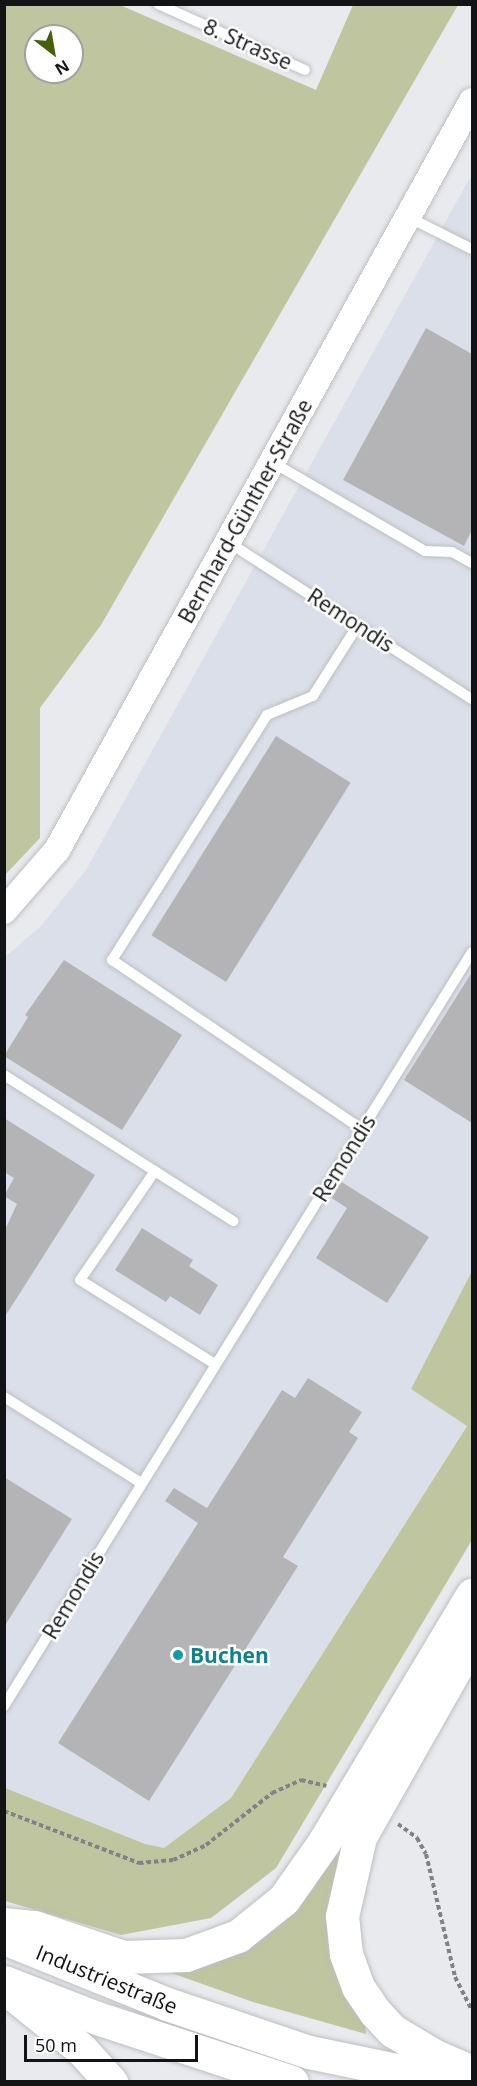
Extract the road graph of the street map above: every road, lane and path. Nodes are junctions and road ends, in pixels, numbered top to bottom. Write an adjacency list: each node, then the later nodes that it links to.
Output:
1 (158, 4): 2 (lane, 8. Strasse)
2 (305, 70)
3 (472, 101): 4 (street, Bernhard-Günther-Straße)
4 (408, 217): 5 (lane); 6 (street, Bernhard-Günther-Straße)
5 (472, 249)
6 (272, 462): 7 (street, Bernhard-Günther-Straße); 8 (lane)
7 (228, 542): 9 (lane, Remondis); 11 (street, Bernhard-Günther-Straße)
8 (472, 563)
9 (358, 625): 10 (lane, Remondis); 14 (lane)
10 (472, 699)
11 (4, 911)
12 (472, 952): 14 (lane, Remondis)
13 (4, 1075): 15 (lane)
14 (362, 1129): 17 (lane, Remondis)
15 (155, 1171): 16 (lane); 17 (lane)
16 (233, 1221)
17 (215, 1364): 19 (lane, Remondis)
18 (4, 1397): 19 (lane)
19 (141, 1483): 22 (lane, Remondis)
20 (472, 1595): 26 (highway)
21 (472, 1639): 31 (highway)
22 (4, 1706)
23 (327, 1786): 24 (path)
24 (4, 1811)
25 (395, 1821): 30 (path)
26 (4, 1924)
27 (4, 1938): 34 (highway, Industriestraße)
28 (4, 1982): 33 (highway, Industriestraße)
29 (4, 1988): 32 (highway)
30 (472, 2010)
31 (472, 2072)
32 (111, 2082)
33 (292, 2082)
34 (454, 2082)

